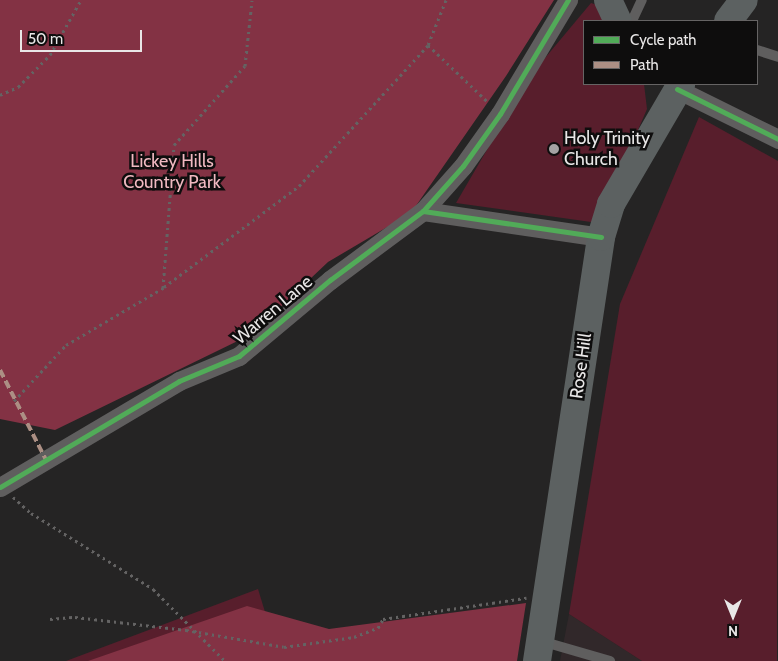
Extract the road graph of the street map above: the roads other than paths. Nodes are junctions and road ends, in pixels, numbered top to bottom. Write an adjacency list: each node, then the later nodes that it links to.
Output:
1 (568, 0): 12 (street, Warren Lane)
2 (608, 0): 5 (main road)
3 (642, 0): 6 (lane)
4 (744, 0): 7 (main road)
5 (618, 20)
6 (632, 20)
7 (729, 20)
8 (758, 50): 9 (lane)
9 (778, 57)
10 (670, 89): 11 (street); 13 (main road, Rose Hill)
11 (778, 140)
12 (423, 211): 13 (street); 14 (street, Warren Lane)
13 (600, 236): 15 (main road, Rose Hill)
14 (1, 487)
15 (539, 651): 16 (lane)
16 (610, 661)

